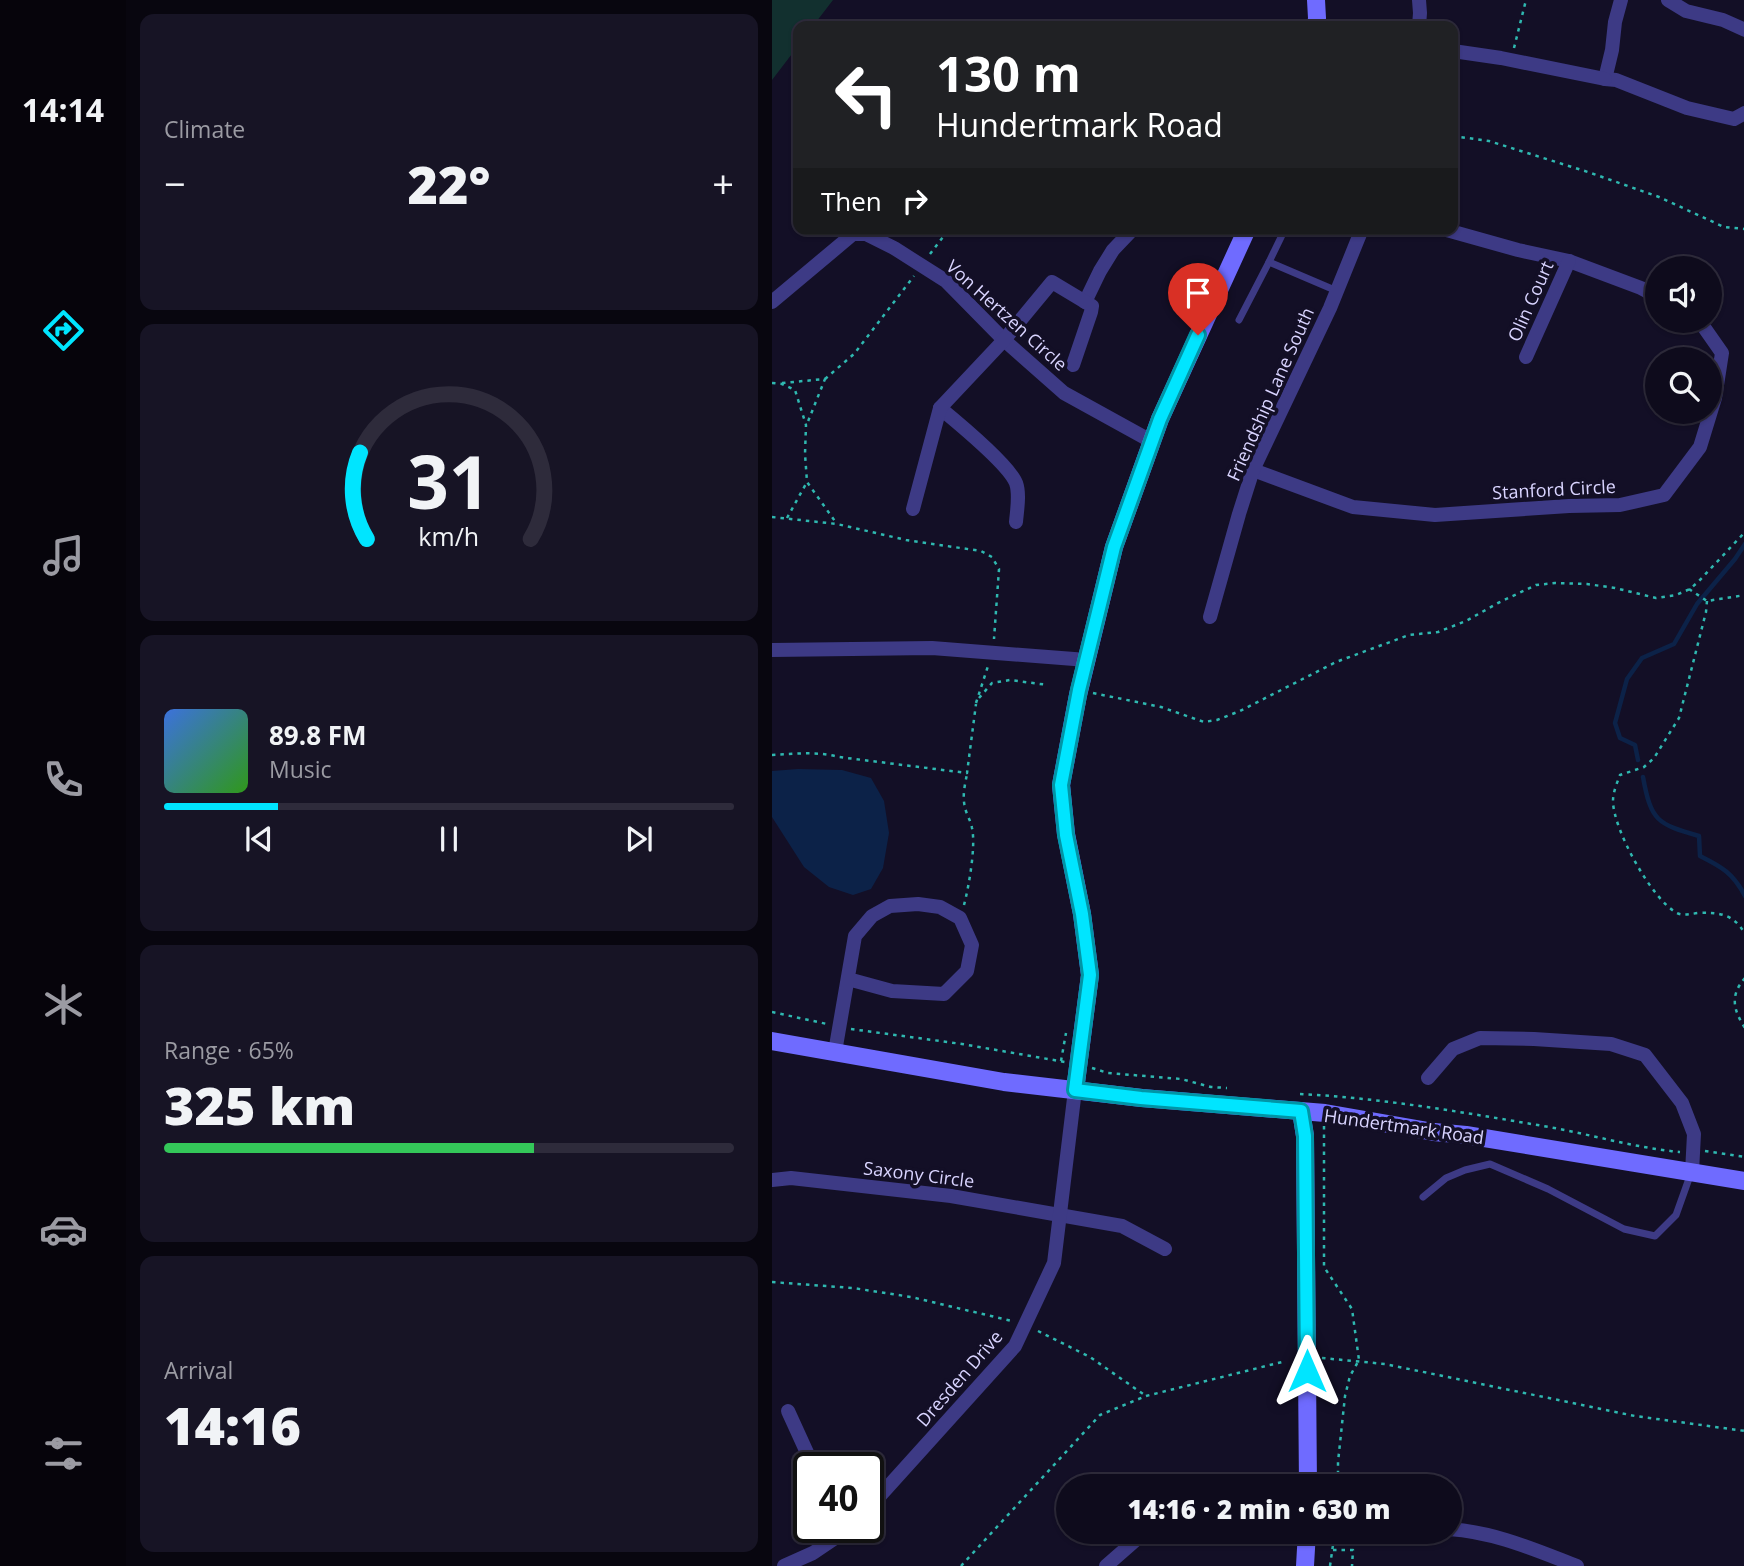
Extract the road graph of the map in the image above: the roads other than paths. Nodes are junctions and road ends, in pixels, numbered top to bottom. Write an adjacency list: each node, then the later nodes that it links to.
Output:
1 (1316, 0): 5 (street)
2 (1419, 0): 6 (street)
3 (1621, 0): 9 (street)
4 (1668, 0): 7 (street)
5 (1317, 21)
6 (1419, 21)
7 (1744, 30)
8 (1458, 52): 9 (street)
9 (1605, 79): 10 (street)
10 (1744, 113)
11 (1458, 233): 18 (street)
12 (852, 235): 22 (street, Von Hertzen Circle)
13 (873, 235): 26 (street, Von Hertzen Circle)
14 (1127, 235): 23 (street)
15 (1244, 235): 30 (street)
16 (1282, 235): 19 (lane)
17 (1360, 235): 21 (street, Friendship Lane South)
18 (1569, 261): 20 (street); 27 (street, Olin Court)
19 (1269, 262): 21 (lane); 24 (lane)
20 (1645, 290)
21 (1337, 291): 31 (street, Friendship Lane South)
22 (772, 302)
23 (1085, 302): 26 (street); 28 (street)
24 (1239, 320)
25 (1708, 333): 31 (street, Stanford Circle)
26 (1004, 340): 29 (street); 30 (street, Von Hertzen Circle)
27 (1526, 358)
28 (1073, 365)
29 (940, 408): 32 (street); 33 (street)
30 (1151, 441): 36 (street)
31 (1253, 470): 34 (street, Friendship Lane South)
32 (913, 509)
33 (1016, 522)
34 (1210, 617)
35 (772, 650): 36 (street)
36 (1086, 660): 41 (street)
37 (848, 979): 37 (street); 39 (street)
38 (772, 1041): 39 (street, Hundertmark Road)
39 (835, 1052): 41 (street, Hundertmark Road)
40 (1428, 1078): 43 (street)
41 (1075, 1090): 42 (street, Hundertmark Road); 47 (street, Dresden Drive)
42 (1301, 1111): 43 (street, Hundertmark Road); 51 (street)
43 (1692, 1172): 45 (street, Hundertmark Road); 46 (lane)
44 (772, 1180): 47 (street, Saxony Circle)
45 (1744, 1181)
46 (1423, 1197)
47 (1060, 1215): 48 (street, Saxony Circle); 52 (street, Dresden Drive)
48 (1165, 1249)
49 (788, 1411): 50 (street)
50 (807, 1452)
51 (1308, 1474)
52 (884, 1491)
53 (1462, 1530): 60 (street)
54 (828, 1543): 57 (street)
55 (1131, 1544): 58 (street)
56 (1306, 1544): 59 (street)
57 (784, 1566)
58 (1106, 1566)
59 (1305, 1566)
60 (1577, 1566)

